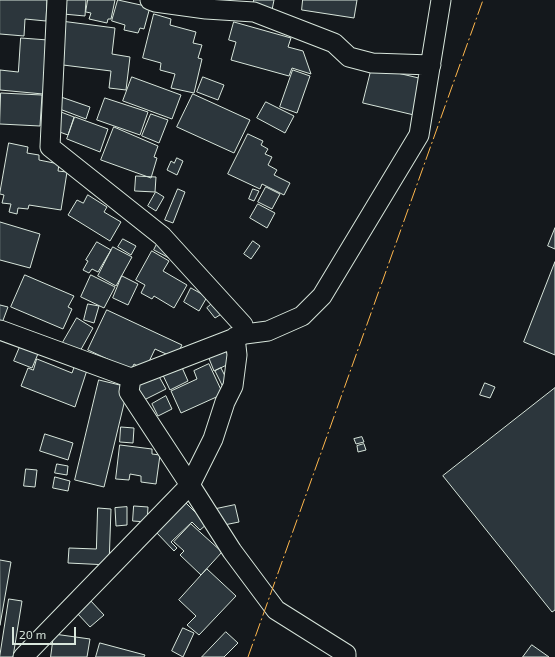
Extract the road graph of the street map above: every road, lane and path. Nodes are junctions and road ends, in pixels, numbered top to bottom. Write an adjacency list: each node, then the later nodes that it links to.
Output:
1 (57, 0): 6 (street)
2 (150, 0): 4 (street)
3 (441, 0): 4 (street)
4 (431, 65): 6 (street)
5 (0, 330): 7 (street)
6 (240, 336): 7 (street); 8 (street)
7 (131, 378): 8 (street)
8 (190, 485): 9 (street); 10 (street)
9 (23, 657)
10 (346, 657)

